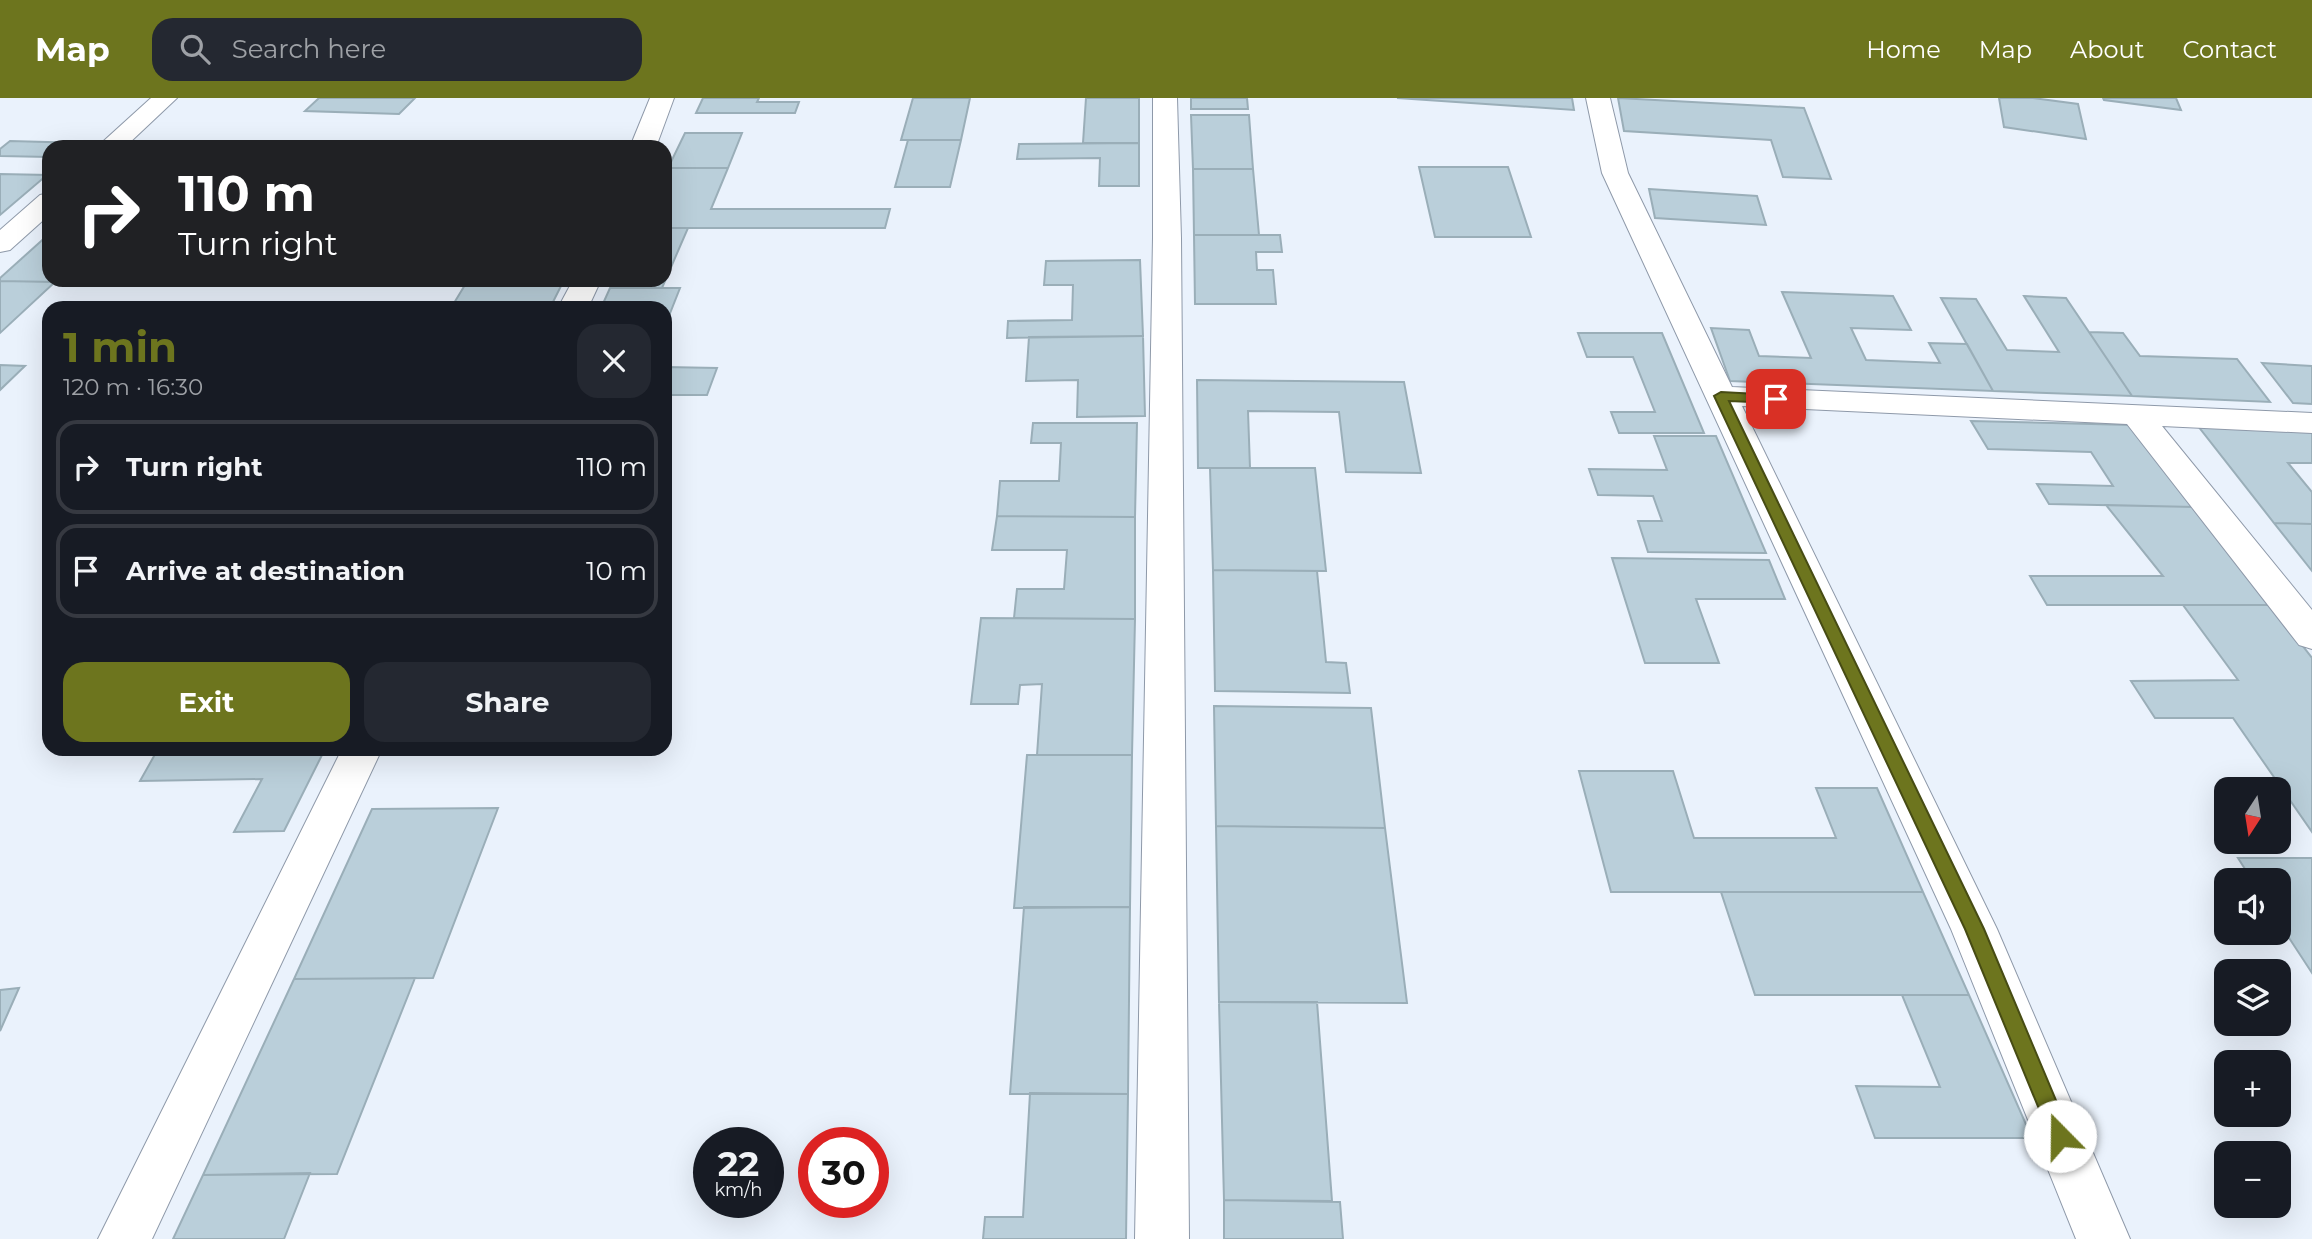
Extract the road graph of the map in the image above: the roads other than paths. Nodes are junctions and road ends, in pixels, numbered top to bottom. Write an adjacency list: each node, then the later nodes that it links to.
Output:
1 (165, 98): 5 (street)
2 (662, 98): 6 (street)
3 (1164, 98): 15 (street)
4 (1598, 98): 9 (street)
5 (118, 140)
6 (646, 140)
7 (42, 207): 8 (street)
8 (0, 244)
9 (1721, 396): 10 (street); 16 (street)
10 (2136, 415): 11 (street); 12 (street)
11 (2312, 423)
12 (2312, 636)
13 (359, 756): 14 (street)
14 (125, 1239)
15 (1162, 1239)
16 (2103, 1239)

